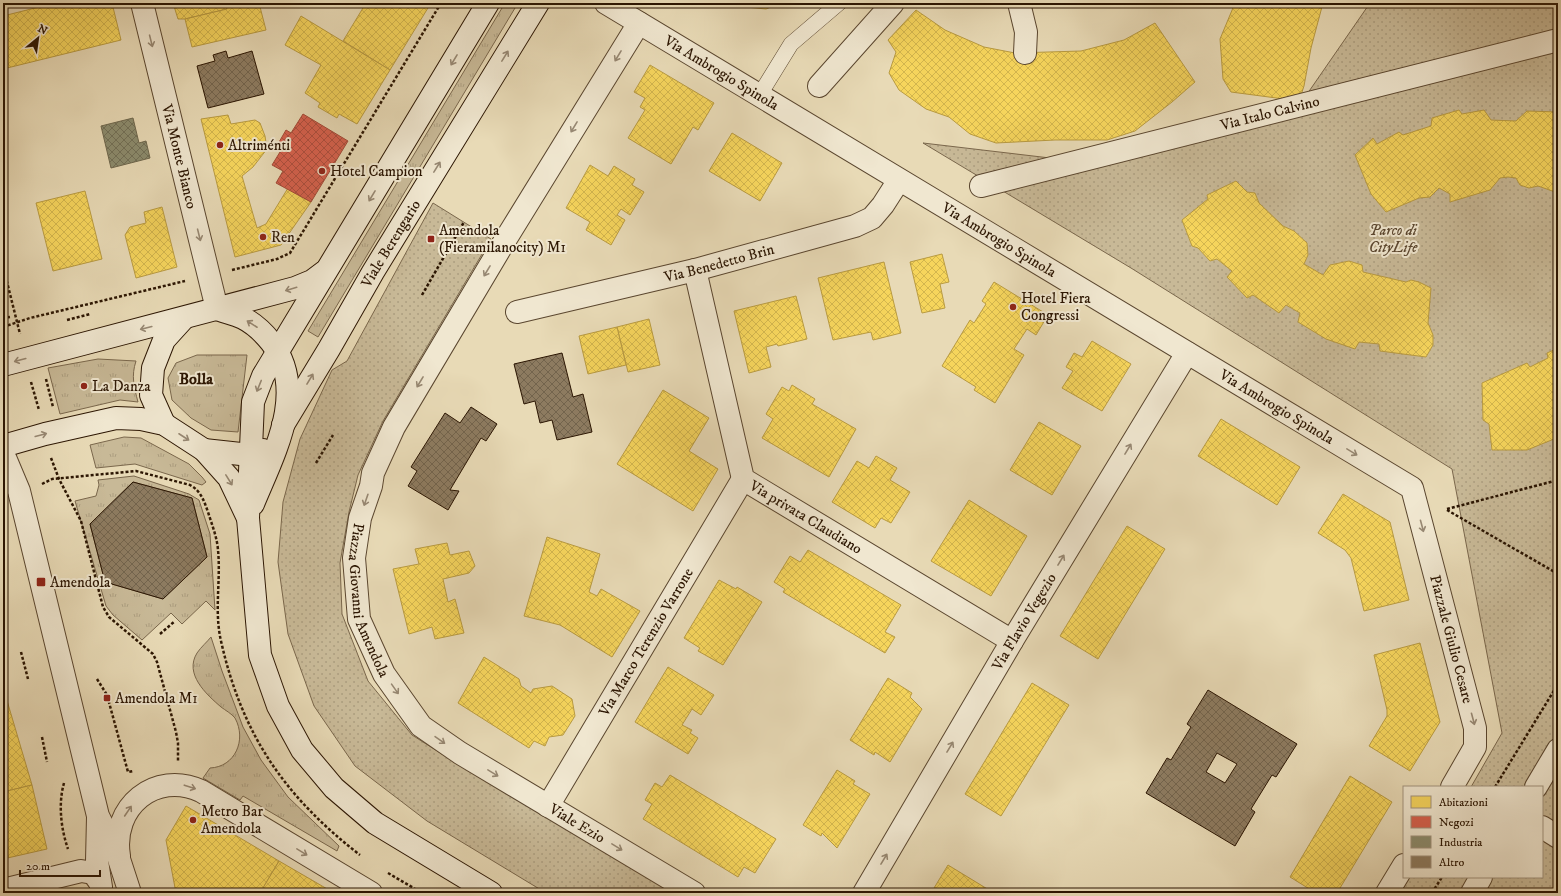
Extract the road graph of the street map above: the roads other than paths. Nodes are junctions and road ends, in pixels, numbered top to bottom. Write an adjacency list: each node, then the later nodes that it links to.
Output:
1 (142, 3): 17 (street, Via Monte Bianco, one-way to 17)
2 (488, 3): 15 (street, one-way to 15)
3 (538, 3): 24 (street, Viale Berengario, one-way to 3)
4 (606, 3): 8 (street, Via Ambrogio Spinola)
5 (839, 3): 12 (lane)
6 (893, 3): 11 (street)
7 (1019, 3): 10 (street)
8 (639, 23): 12 (street, Via Ambrogio Spinola); 34 (street, Piazza Giovanni Amendola, one-way to 34)
9 (1558, 40): 14 (street, Via Italo Calvino)
10 (1025, 53)
11 (819, 86)
12 (759, 96): 13 (street, Via Ambrogio Spinola)
13 (899, 180): 16 (street, Via Benedetto Brin); 21 (street, Via Ambrogio Spinola)
14 (981, 186)
15 (333, 260): 17 (street, one-way to 17); 20 (street)
16 (695, 270): 18 (street, Via Benedetto Brin); 29 (street, Via privata Claudiano)
17 (217, 310): 19 (street); 20 (street, one-way to 17)
18 (518, 312)
19 (184, 318): 22 (street, one-way to 22); 23 (street)
20 (278, 352): 24 (street); 28 (street, one-way to 28)
21 (1186, 352): 30 (street, Via Ambrogio Spinola, one-way to 30); 32 (street, Via Flavio Vegezio, one-way to 21)
22 (3, 365)
23 (164, 424): 25 (street, one-way to 23); 26 (street, one-way to 26)
24 (280, 434): 28 (street); 31 (street)
25 (3, 446)
26 (204, 450): 28 (street); 31 (street, one-way to 31)
27 (3, 453): 38 (street)
28 (250, 455): 31 (street)
29 (743, 478): 32 (street, Via privata Claudiano); 37 (street, Via Marco Terenzio Varrone)
30 (1412, 488): 35 (street, Piazzale Giulio Cesare, one-way to 35)
31 (248, 518): 48 (street)
32 (1012, 641): 50 (street, Via Flavio Vegezio, one-way to 32)
33 (1558, 750): 36 (street)
34 (460, 753): 37 (street, Viale Ezio, one-way to 37)
35 (1453, 786)
36 (1537, 786)
37 (548, 806): 49 (street, Viale Ezio, one-way to 49)
38 (98, 816): 41 (street); 44 (street)
39 (1543, 828): 40 (street)
40 (1558, 837)
41 (120, 862): 46 (street); 47 (street, one-way to 47)
42 (1403, 867): 51 (street)
43 (1480, 878): 52 (street)
44 (101, 887): 45 (street)
45 (3, 890)
46 (130, 893)
47 (371, 893)
48 (492, 893)
49 (694, 893)
50 (864, 893)
51 (1387, 893)
52 (1472, 893)

